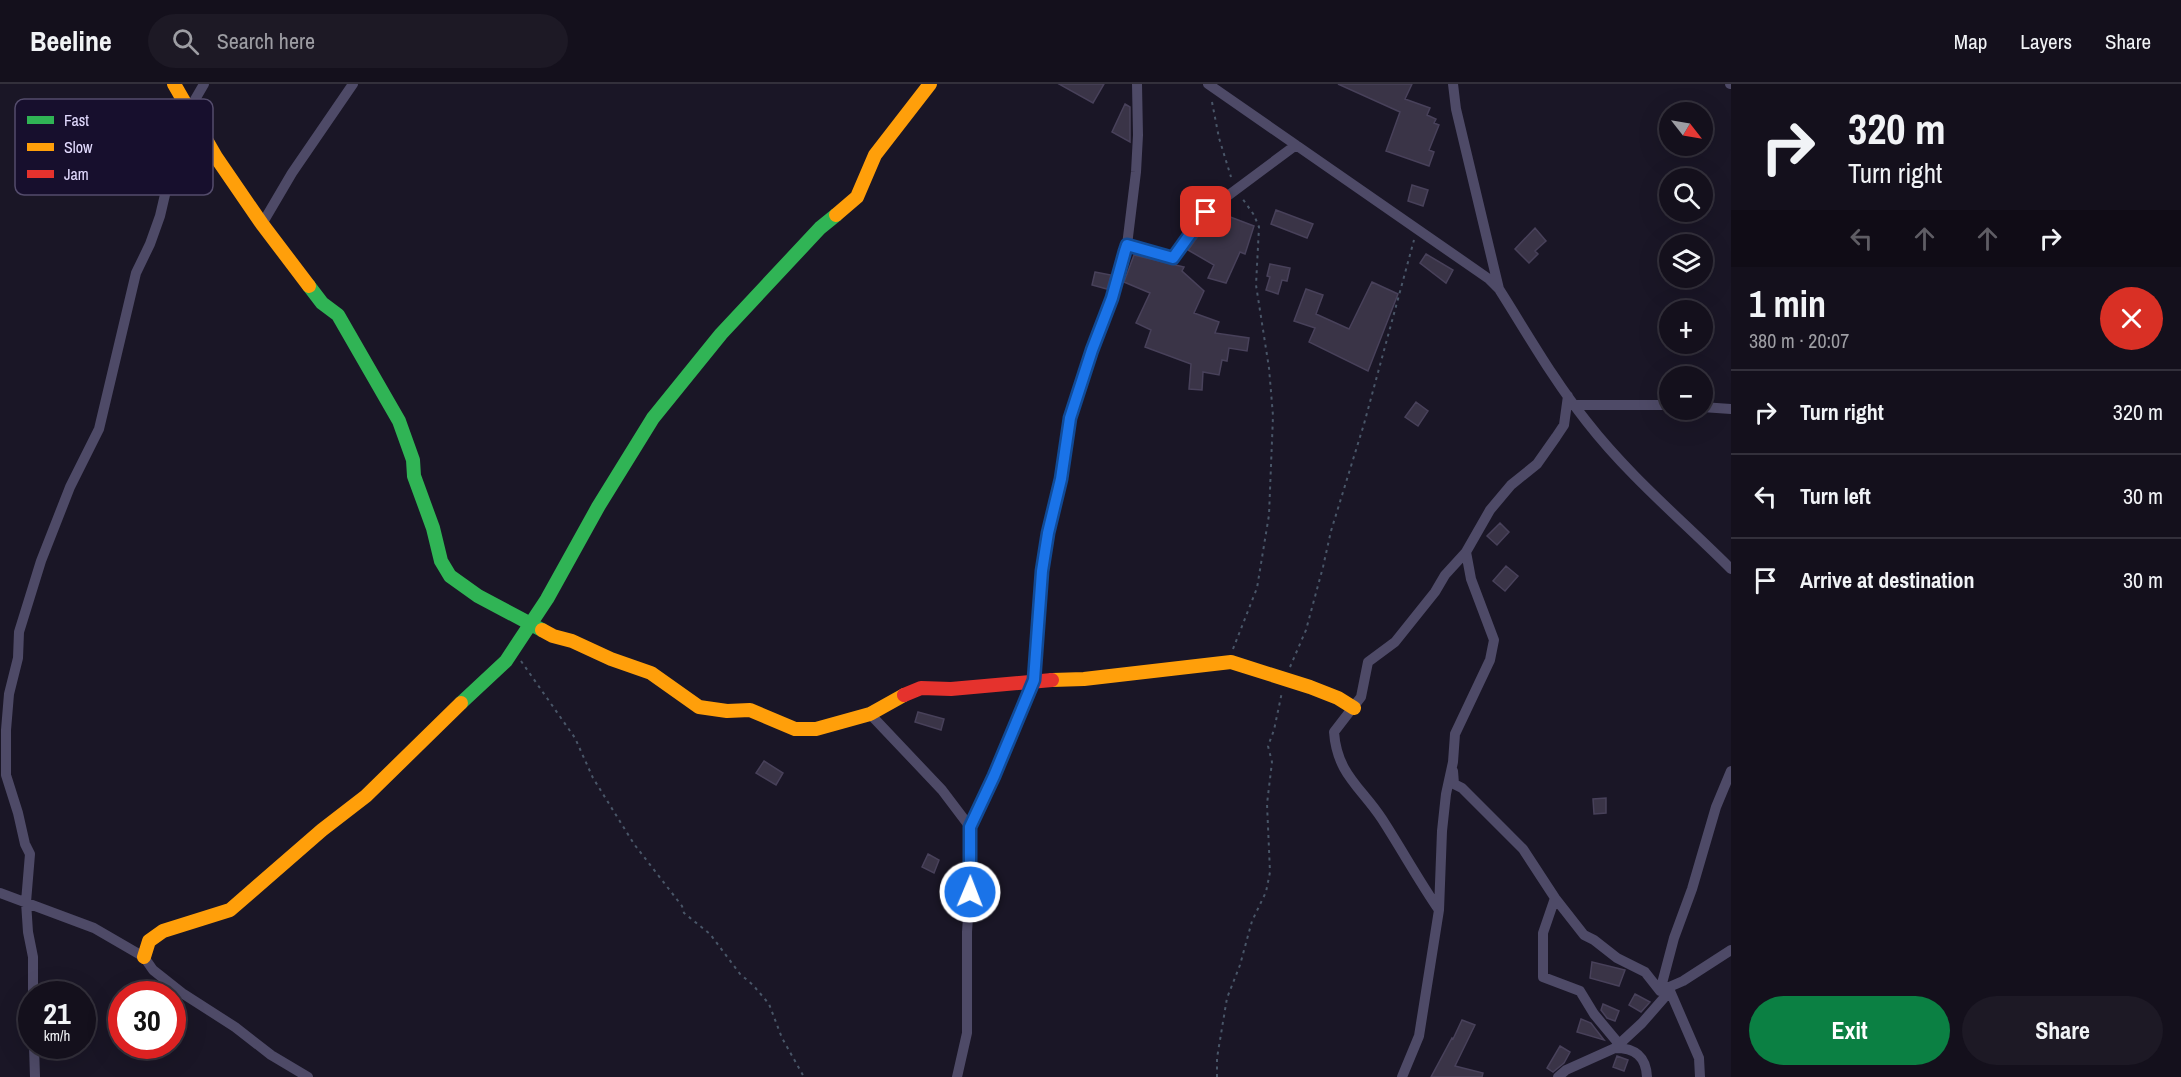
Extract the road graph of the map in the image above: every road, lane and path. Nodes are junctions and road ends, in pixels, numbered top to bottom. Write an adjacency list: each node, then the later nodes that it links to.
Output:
1 (174, 84): 8 (street)
2 (204, 84): 9 (street)
3 (353, 84): 14 (street)
4 (930, 84): 24 (street)
5 (1137, 84): 16 (street)
6 (1208, 84): 10 (street); 12 (path)
7 (1453, 84): 17 (street)
8 (183, 99)
9 (195, 99)
10 (1296, 145): 12 (street); 15 (street)
11 (213, 152): 14 (street)
12 (1235, 190): 16 (street); 26 (path)
13 (165, 195): 36 (street)
14 (262, 224): 24 (street)
15 (1418, 228): 17 (street); 28 (path)
16 (1127, 245): 27 (street)
17 (1499, 289): 18 (street)
18 (1570, 400): 19 (street); 22 (street); 23 (street)
19 (1659, 404)
20 (1713, 408): 21 (street)
21 (1731, 409)
22 (1466, 552): 29 (street); 31 (street)
23 (1731, 569)
24 (530, 624): 25 (street); 30 (street)
25 (513, 650): 39 (street); 46 (path)
26 (1231, 662): 27 (street); 28 (street)
27 (1034, 680): 30 (street); 33 (street)
28 (1284, 680): 29 (street); 48 (path)
29 (1354, 708): 37 (street)
30 (870, 714): 33 (street)
31 (1453, 762): 35 (street); 37 (street)
32 (1731, 771): 41 (street)
33 (970, 827): 47 (street)
34 (0, 893): 36 (street)
35 (1555, 898): 41 (street); 42 (street)
36 (26, 903): 39 (street); 40 (street)
37 (1439, 910): 49 (street)
38 (1731, 950): 41 (street)
39 (144, 957): 45 (street)
40 (33, 981)
41 (1665, 991): 42 (street); 52 (street)
42 (1617, 1046): 50 (street); 51 (street)
43 (34, 1059): 44 (street)
44 (35, 1077)
45 (308, 1077)
46 (804, 1077)
47 (957, 1077)
48 (1217, 1077)
49 (1402, 1077)
50 (1558, 1077)
51 (1647, 1077)
52 (1700, 1077)

